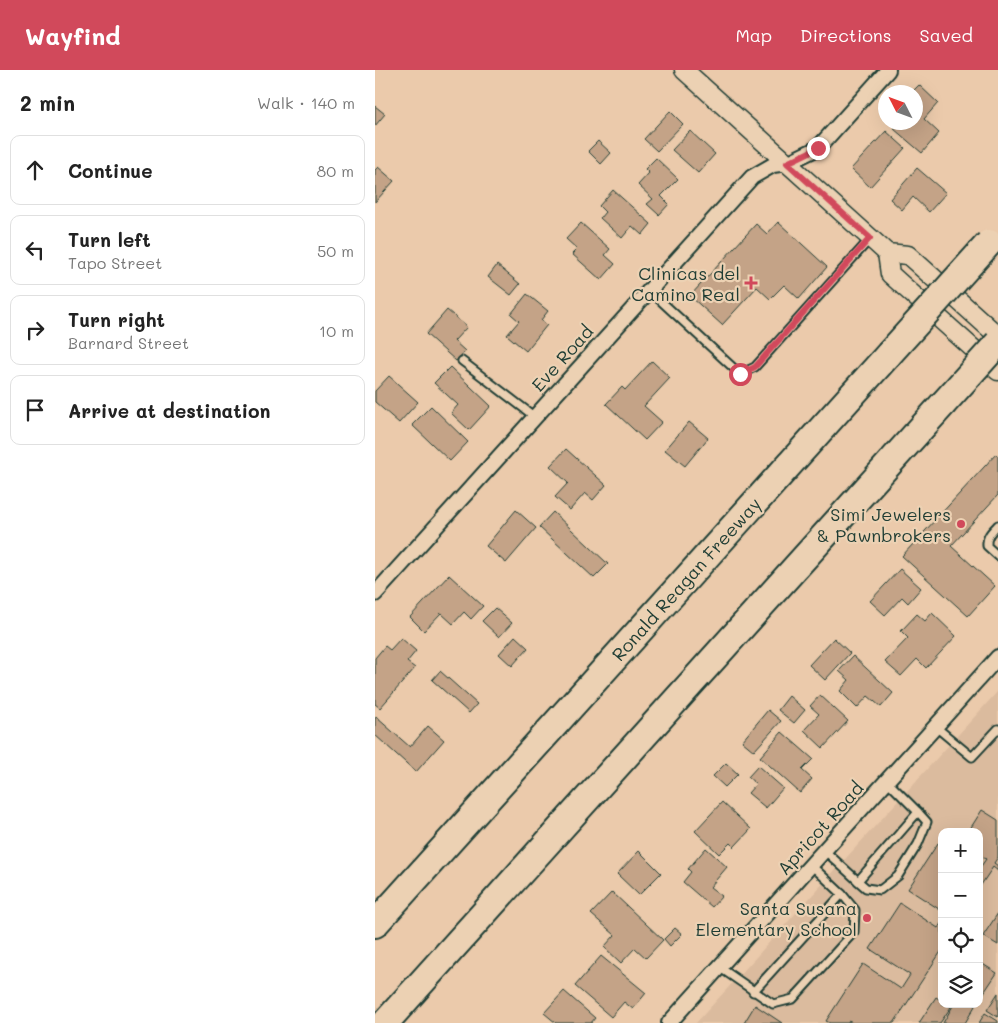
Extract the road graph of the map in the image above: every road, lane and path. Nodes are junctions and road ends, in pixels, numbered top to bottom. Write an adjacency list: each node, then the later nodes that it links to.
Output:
1 (684, 70): 3 (street)
2 (888, 70): 3 (street, Eve Road)
3 (787, 163): 4 (street); 7 (street, Eve Road)
4 (870, 238): 6 (street); 7 (lane)
5 (993, 238): 25 (highway, Ronald Reagan Freeway, bridge)
6 (887, 253): 8 (street); 11 (street)
7 (649, 290): 12 (street, Eve Road)
8 (998, 336)
9 (998, 343): 28 (highway, bridge)
10 (461, 361): 12 (lane)
11 (998, 371)
12 (535, 417): 15 (street, Eve Road)
13 (998, 524): 14 (lane)
14 (998, 556)
15 (375, 594)
16 (998, 658): 17 (street, Apricot Road)
17 (935, 727): 18 (lane); 19 (street, Apricot Road)
18 (998, 729)
19 (887, 781): 20 (lane); 21 (street, Apricot Road)
20 (919, 812): 23 (lane); 23 (lane)
21 (825, 850): 22 (street, Apricot Road); 23 (lane)
22 (811, 865): 24 (lane); 26 (street, Apricot Road)
23 (858, 881)
24 (842, 894): 27 (lane); 27 (lane)
25 (375, 924)
26 (719, 967): 27 (lane); 29 (street, Apricot Road)
27 (753, 992)
28 (385, 1023)
29 (669, 1023)

